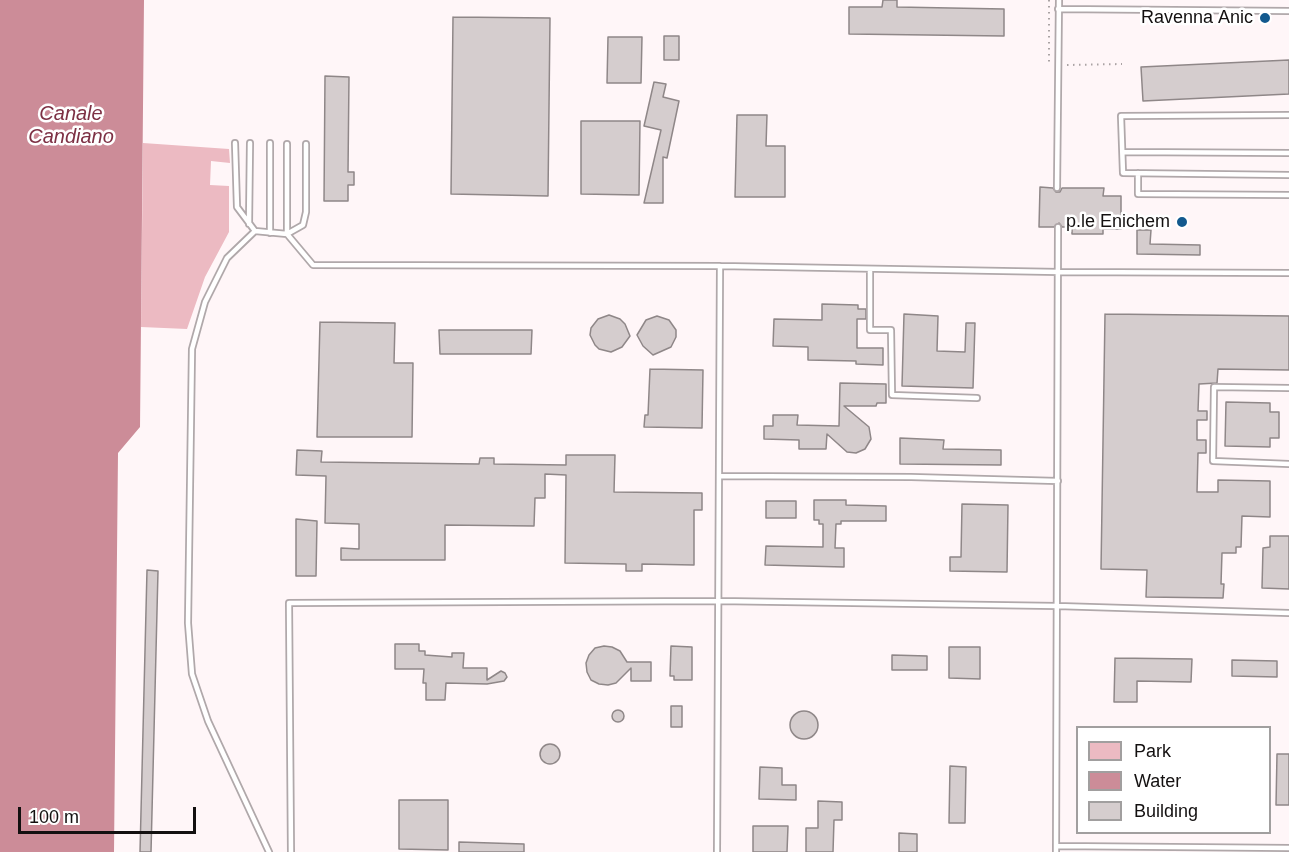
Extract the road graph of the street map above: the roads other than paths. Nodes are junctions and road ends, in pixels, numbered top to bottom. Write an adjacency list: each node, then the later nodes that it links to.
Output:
1 (1059, 0): 2 (lane)
2 (1058, 9): 3 (lane); 14 (lane)
3 (1289, 10)
4 (1289, 115): 10 (lane)
5 (235, 143): 16 (lane)
6 (250, 143): 16 (lane)
7 (270, 143): 19 (lane)
8 (286, 144): 20 (lane)
9 (306, 144): 20 (lane)
10 (1123, 152): 11 (lane); 12 (lane)
11 (1289, 153)
12 (1138, 173): 13 (lane); 15 (lane)
13 (1289, 175)
14 (1057, 188)
15 (1289, 195)
16 (249, 224): 18 (lane)
17 (1058, 227): 23 (lane)
18 (255, 231): 19 (lane); 35 (lane)
19 (270, 233): 20 (lane)
20 (287, 234): 21 (lane)
21 (720, 266): 22 (lane); 28 (lane)
22 (870, 269): 23 (lane); 26 (lane)
23 (1059, 272): 24 (lane); 29 (lane)
24 (1289, 273)
25 (1289, 388): 27 (lane)
26 (978, 398)
27 (1289, 464)
28 (719, 476): 29 (lane); 30 (lane)
29 (1058, 482): 31 (lane)
30 (718, 601): 31 (lane); 36 (lane); 37 (lane)
31 (1058, 606): 32 (lane); 33 (lane)
32 (1289, 613)
33 (1056, 846): 34 (lane); 38 (lane)
34 (1289, 848)
35 (269, 852)
36 (291, 852)
37 (717, 852)
38 (1056, 852)

